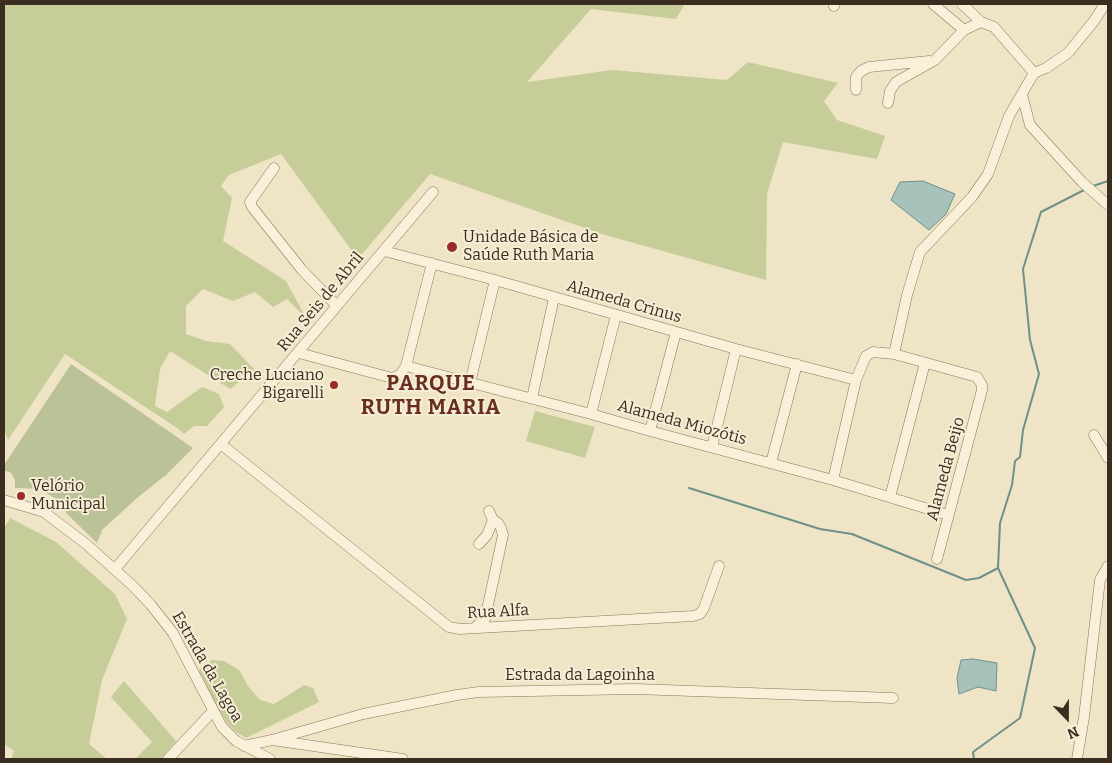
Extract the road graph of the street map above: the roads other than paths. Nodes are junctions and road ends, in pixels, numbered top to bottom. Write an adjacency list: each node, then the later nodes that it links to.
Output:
1 (933, 4): 5 (street)
2 (962, 4): 4 (street)
3 (1105, 4): 7 (street)
4 (981, 22): 5 (street); 7 (street)
5 (964, 30): 6 (street)
6 (935, 60): 8 (street); 10 (street)
7 (1034, 73): 9 (street)
8 (856, 90)
9 (1022, 95): 13 (street); 23 (street)
10 (888, 102)
11 (274, 168): 18 (street)
12 (433, 192): 14 (street, Rua Seis de Abril)
13 (1108, 205)
14 (384, 251): 15 (street, Alameda Crinus); 18 (street, Rua Seis de Abril)
15 (432, 263): 16 (street, Alameda Crinus); 26 (street)
16 (495, 280): 17 (street, Alameda Crinus); 28 (street)
17 (554, 298): 19 (street, Alameda Crinus); 29 (street)
18 (336, 305): 22 (street, Rua Seis de Abril)
19 (616, 315): 20 (street, Alameda Crinus); 30 (street)
20 (676, 332): 21 (street, Alameda Crinus); 31 (street)
21 (736, 350): 25 (street, Alameda Crinus); 34 (street)
22 (299, 353): 26 (street); 33 (street, Rua Seis de Abril)
23 (894, 354): 24 (street); 27 (street)
24 (925, 363): 38 (street); 40 (street, Alameda Beijo)
25 (797, 364): 27 (street, Alameda Crinus); 36 (street)
26 (406, 366): 28 (street, Alameda Miozótis)
27 (856, 380): 37 (street)
28 (470, 382): 29 (street, Alameda Miozótis)
29 (532, 398): 30 (street, Alameda Miozótis)
30 (592, 414): 31 (street, Alameda Miozótis)
31 (650, 431): 34 (street, Alameda Miozótis)
32 (1094, 435): 35 (street)
33 (222, 444): 45 (street, Rua Seis de Abril); 46 (street, Rua Alfa)
34 (712, 447): 36 (street, Alameda Miozótis)
35 (1108, 458)
36 (771, 463): 37 (street, Alameda Miozótis)
37 (833, 480): 38 (street, Alameda Miozótis)
38 (890, 496): 40 (street, Alameda Miozótis)
39 (4, 500): 45 (street, Estrada da Lagoa)
40 (948, 514): 42 (street, Alameda Beijo)
41 (479, 544): 46 (street)
42 (937, 559)
43 (719, 566): 46 (street, Rua Alfa)
44 (1108, 566): 54 (street)
45 (115, 569): 48 (street, Estrada da Lagoa)
46 (474, 628)
47 (892, 698): 49 (street, Estrada da Lagoinha)
48 (213, 711): 50 (street, Estrada da Lagoa); 51 (street)
49 (272, 740): 50 (street, Estrada da Lagoinha); 53 (street)
50 (244, 746): 52 (street, Estrada da Lagoa)
51 (168, 759)
52 (270, 759)
53 (403, 759)
54 (1077, 759)

